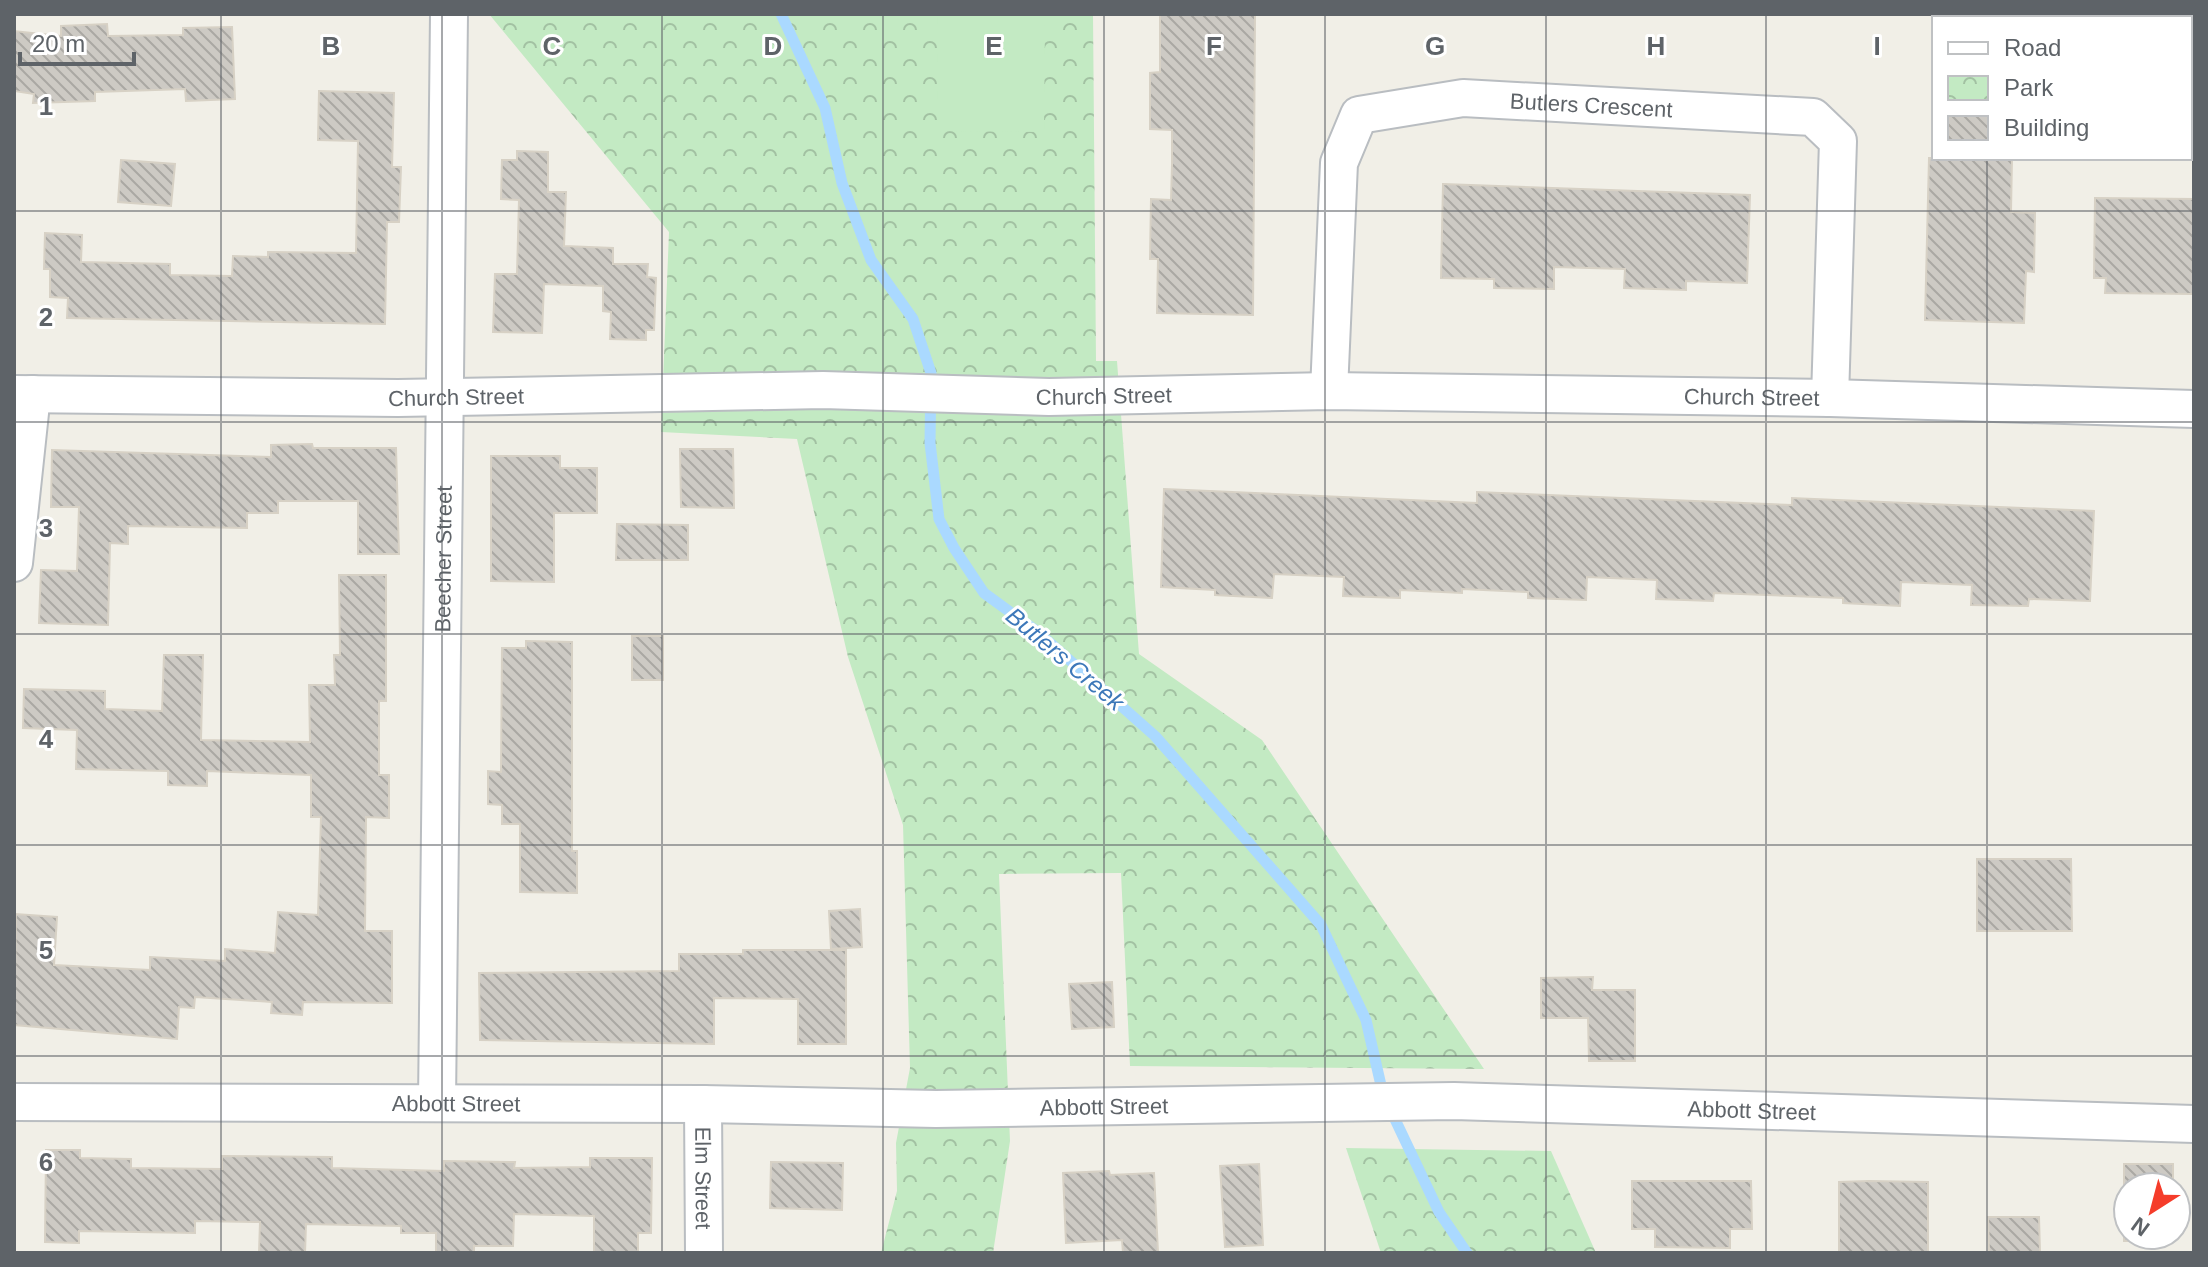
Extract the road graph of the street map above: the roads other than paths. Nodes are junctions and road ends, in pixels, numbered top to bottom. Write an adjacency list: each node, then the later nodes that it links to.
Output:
1 (449, 14): 4 (street, Beecher Street)
2 (1329, 391): 4 (street, Church Street); 5 (street, Church Street); 5 (street, Butlers Crescent)
3 (23, 394): 4 (street, Church Street); 7 (street)
4 (444, 398): 9 (street, Beecher Street)
5 (1830, 398): 6 (street, Church Street)
6 (2194, 409)
7 (14, 563)
8 (14, 1102): 9 (street, Abbott Street)
9 (437, 1103): 10 (street, Abbott Street)
10 (703, 1104): 11 (street, Abbott Street); 12 (street, Elm Street)
11 (2194, 1124)
12 (704, 1253)

